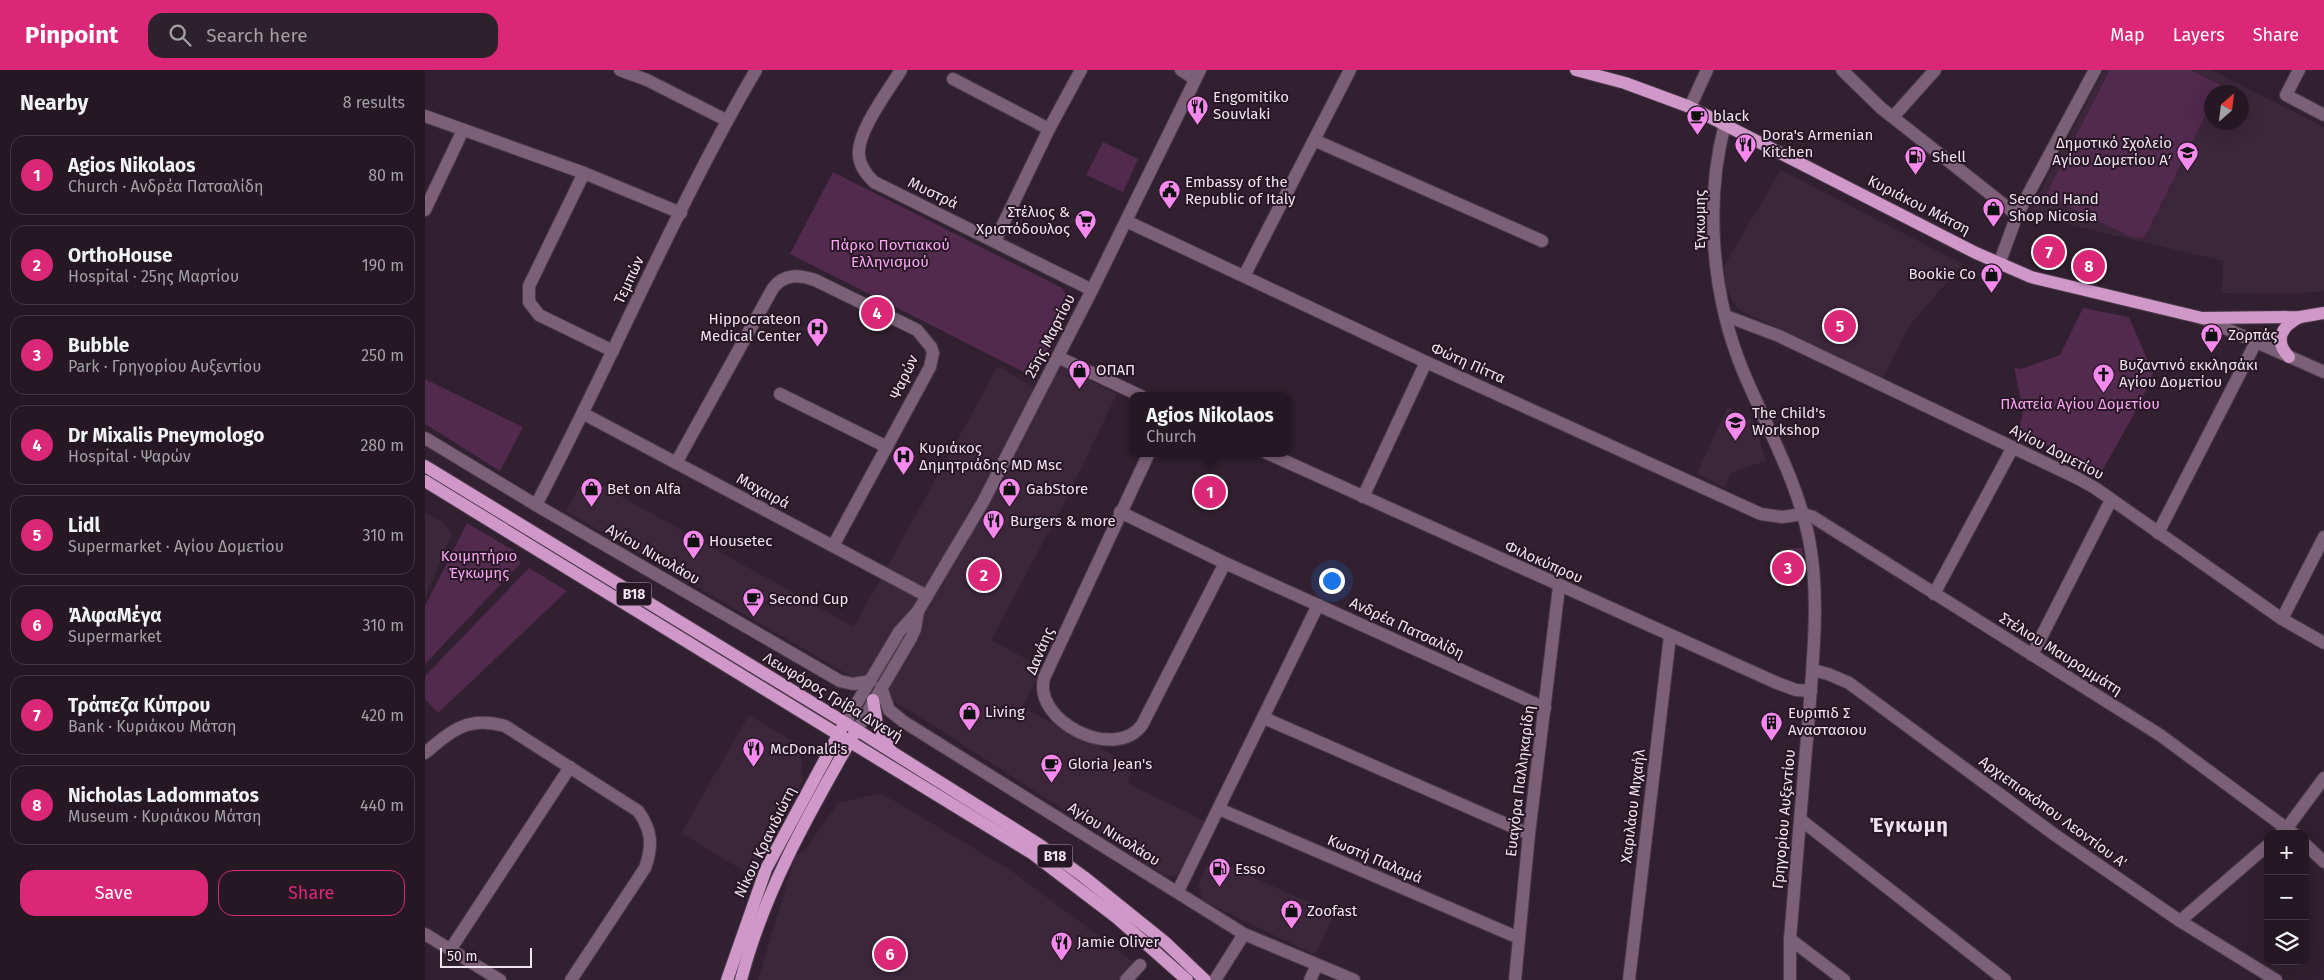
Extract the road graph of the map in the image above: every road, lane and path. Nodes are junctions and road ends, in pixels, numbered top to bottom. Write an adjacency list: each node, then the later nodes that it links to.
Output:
1 (620, 70): 13 (street)
2 (755, 70): 20 (street, Τεμπών)
3 (901, 70): 30 (street, Μυστρά)
4 (1081, 70): 23 (street)
5 (1181, 70): 14 (street)
6 (1350, 70): 24 (street)
7 (1576, 70): 16 (main road, Κυριάκου Μάτση)
8 (1707, 70): 16 (street)
9 (1842, 70): 19 (street)
10 (1935, 70): 19 (street)
11 (2095, 70): 28 (street)
12 (2299, 70): 17 (street)
13 (651, 75): 20 (street)
14 (1197, 75): 29 (street, 25ης Μαρτίου)
15 (953, 79): 23 (street)
16 (1691, 106): 21 (main road, Κυριάκου Μάτση)
17 (2324, 115)
18 (425, 116): 22 (street)
19 (1893, 117): 28 (street)
20 (726, 120): 27 (street, Τεμπών)
21 (1725, 124): 32 (main road, Κυριάκου Μάτση); 36 (street, Έγκωμης)
22 (463, 130): 25 (street); 26 (street)
23 (1049, 130): 30 (street)
24 (1314, 140): 31 (street); 33 (street)
25 (584, 173): 27 (street); 40 (street)
26 (425, 210)
27 (681, 213): 40 (street, Τεμπών)
28 (2017, 215): 32 (street)
29 (1125, 221): 33 (street, Φώτη Πίττα); 34 (street, 25ης Μαρτίου)
30 (995, 241): 34 (street, Μυστρά)
31 (1542, 241)
32 (1999, 264): 38 (main road, Κυριάκου Μάτση)
33 (1243, 276): 43 (street, Φώτη Πίττα)
34 (1092, 290): 41 (street, 25ης Μαρτίου)
35 (2324, 313): 37 (main road, Κυριάκου Μάτση)
36 (1726, 316): 50 (street, Αγίου Δομετίου); 60 (street, Γρηγορίου Αυξεντίου)
37 (2301, 317): 38 (main road, Κυριάκου Μάτση); 42 (main road)
38 (2202, 318): 39 (street, Κυριάκου Μάτση)
39 (2257, 342): 42 (street, Κυριάκου Μάτση); 61 (street)
40 (613, 351): 47 (street, Τεμπών)
41 (1058, 357): 45 (street); 67 (street, 25ης Μαρτίου)
42 (2289, 357): 44 (street, Κυριάκου Μάτση)
43 (1426, 362): 56 (street); 60 (street, Φώτη Πίττα)
44 (2324, 372)
45 (1132, 392)
46 (779, 394): 49 (street)
47 (584, 414): 53 (street, Μαχαιρά); 58 (street, Τεμπών)
48 (425, 438): 58 (street, Αγίου Νικολάου)
49 (887, 447): 53 (street, Ψαρών); 63 (street, Ψαρών)
50 (2013, 447): 57 (street, Αγίου Δομετίου); 66 (street)
51 (1147, 457): 59 (street, Δανάης)
52 (1276, 457): 56 (street, Φιλοκύπρου)
53 (676, 463): 63 (street, Μαχαιρά)
54 (425, 466): 79 (main road, Λεωφόρος Γρίβα Διγενή / B18)
55 (425, 481): 81 (main road, Λεωφόρος Γρίβα Διγενή / B18)
56 (1363, 497): 65 (street, Φιλοκύπρου)
57 (2111, 500): 61 (street, Αγίου Δομετίου); 72 (street)
58 (536, 505): 74 (street, Αγίου Νικολάου)
59 (1120, 512): 64 (street, Ανδρέα Πατσαλίδη); 64 (street, Δανάης)
60 (1803, 514): 66 (street, Στέλιου Μαυρομμάτη); 73 (street, Γρηγορίου Αυξεντίου)
61 (2158, 533): 69 (street, Αγίου Δομετίου)
62 (2324, 537): 69 (street)
63 (833, 546): 67 (street, Μαχαιρά)
64 (1225, 563): 68 (street, Ανδρέα Πατσαλίδη)
65 (1559, 587): 70 (street, Φιλοκύπρου); 77 (street, Ευαγόρα Παλληκαρίδη)
66 (1934, 594): 72 (street, Στέλιου Μαυρομμάτη)
67 (927, 596): 74 (street, 25ης Μαρτίου)
68 (1319, 605): 77 (street, Ανδρέα Πατσαλίδη); 78 (street)
69 (2282, 619): 71 (street, Αγίου Δομετίου)
70 (1670, 636): 75 (street, Φιλοκύπρου); 115 (street, Χαριλάου Μιχαήλ)
71 (2324, 644)
72 (2032, 655): 89 (street, Στέλιου Μαυρομμάτη)
73 (1813, 670): 75 (street, Γρηγορίου Αυξεντίου); 96 (street, Αρχιεπισκόπου Λεοντίου Α')
74 (875, 684): 76 (street, 25ης Μαρτίου); 79 (street, 25ης Μαρτίου); 95 (street, Αγίου Νικολάου)
75 (1811, 691): 88 (street, Γρηγορίου Αυξεντίου)
76 (873, 700): 80 (street, 25ης Μαρτίου); 83 (main road)
77 (1545, 708): 91 (street, Ευαγόρα Παλληκαρίδη)
78 (1264, 718): 87 (street); 91 (street)
79 (845, 723): 80 (main road, Λεωφόρος Γρίβα Διγενή / B18); 81 (main road, Νίκου Κρανιδιώτη)
80 (857, 730): 82 (main road, Νίκου Κρανιδιώτη); 83 (main road, Λεωφόρος Γρίβα Διγενή / B18)
81 (838, 735): 82 (main road, Λεωφόρος Γρίβα Διγενή / B18); 106 (main road, Νίκου Κρανιδιώτη)
82 (850, 742): 107 (main road, Νίκου Κρανιδιώτη); 109 (main road, Λεωφόρος Γρίβα Διγενή / B18)
83 (891, 751): 110 (main road, Λεωφόρος Γρίβα Διγενή / B18)
84 (425, 753): 85 (street)
85 (570, 767): 101 (street); 105 (street)
86 (2324, 778): 90 (street)
87 (1219, 809): 95 (street); 99 (street, Κωστή Παλαμά)
88 (1801, 820): 100 (street, Γρηγορίου Αυξεντίου); 118 (street)
89 (2284, 830)
90 (2288, 830)
91 (1529, 834): 99 (street, Ευαγόρα Παλληκαρίδη)
92 (2264, 848): 96 (street)
93 (2309, 848): 94 (street)
94 (2324, 862)
95 (1177, 891): 98 (street, Αγίου Νικολάου)
96 (2180, 921): 119 (street, Αρχιεπισκόπου Λεοντίου Α')
97 (425, 934): 101 (street)
98 (1244, 934): 103 (street, Αγίου Νικολάου); 111 (street)
99 (1519, 938): 114 (street, Ευαγόρα Παλληκαρίδη)
100 (1790, 940): 116 (street, Γρηγορίου Αυξεντίου); 117 (street)
101 (450, 950): 104 (street)
102 (1140, 965): 108 (street)
103 (1317, 965): 112 (street); 113 (street, Αγίου Νικολάου)
104 (500, 980)
105 (571, 980)
106 (727, 980)
107 (741, 980)
108 (1125, 980)
109 (1187, 980)
110 (1205, 980)
111 (1215, 980)
112 (1310, 980)
113 (1354, 980)
114 (1515, 980)
115 (1629, 980)
116 (1790, 980)
117 (1843, 980)
118 (2005, 980)
119 (2276, 980)

